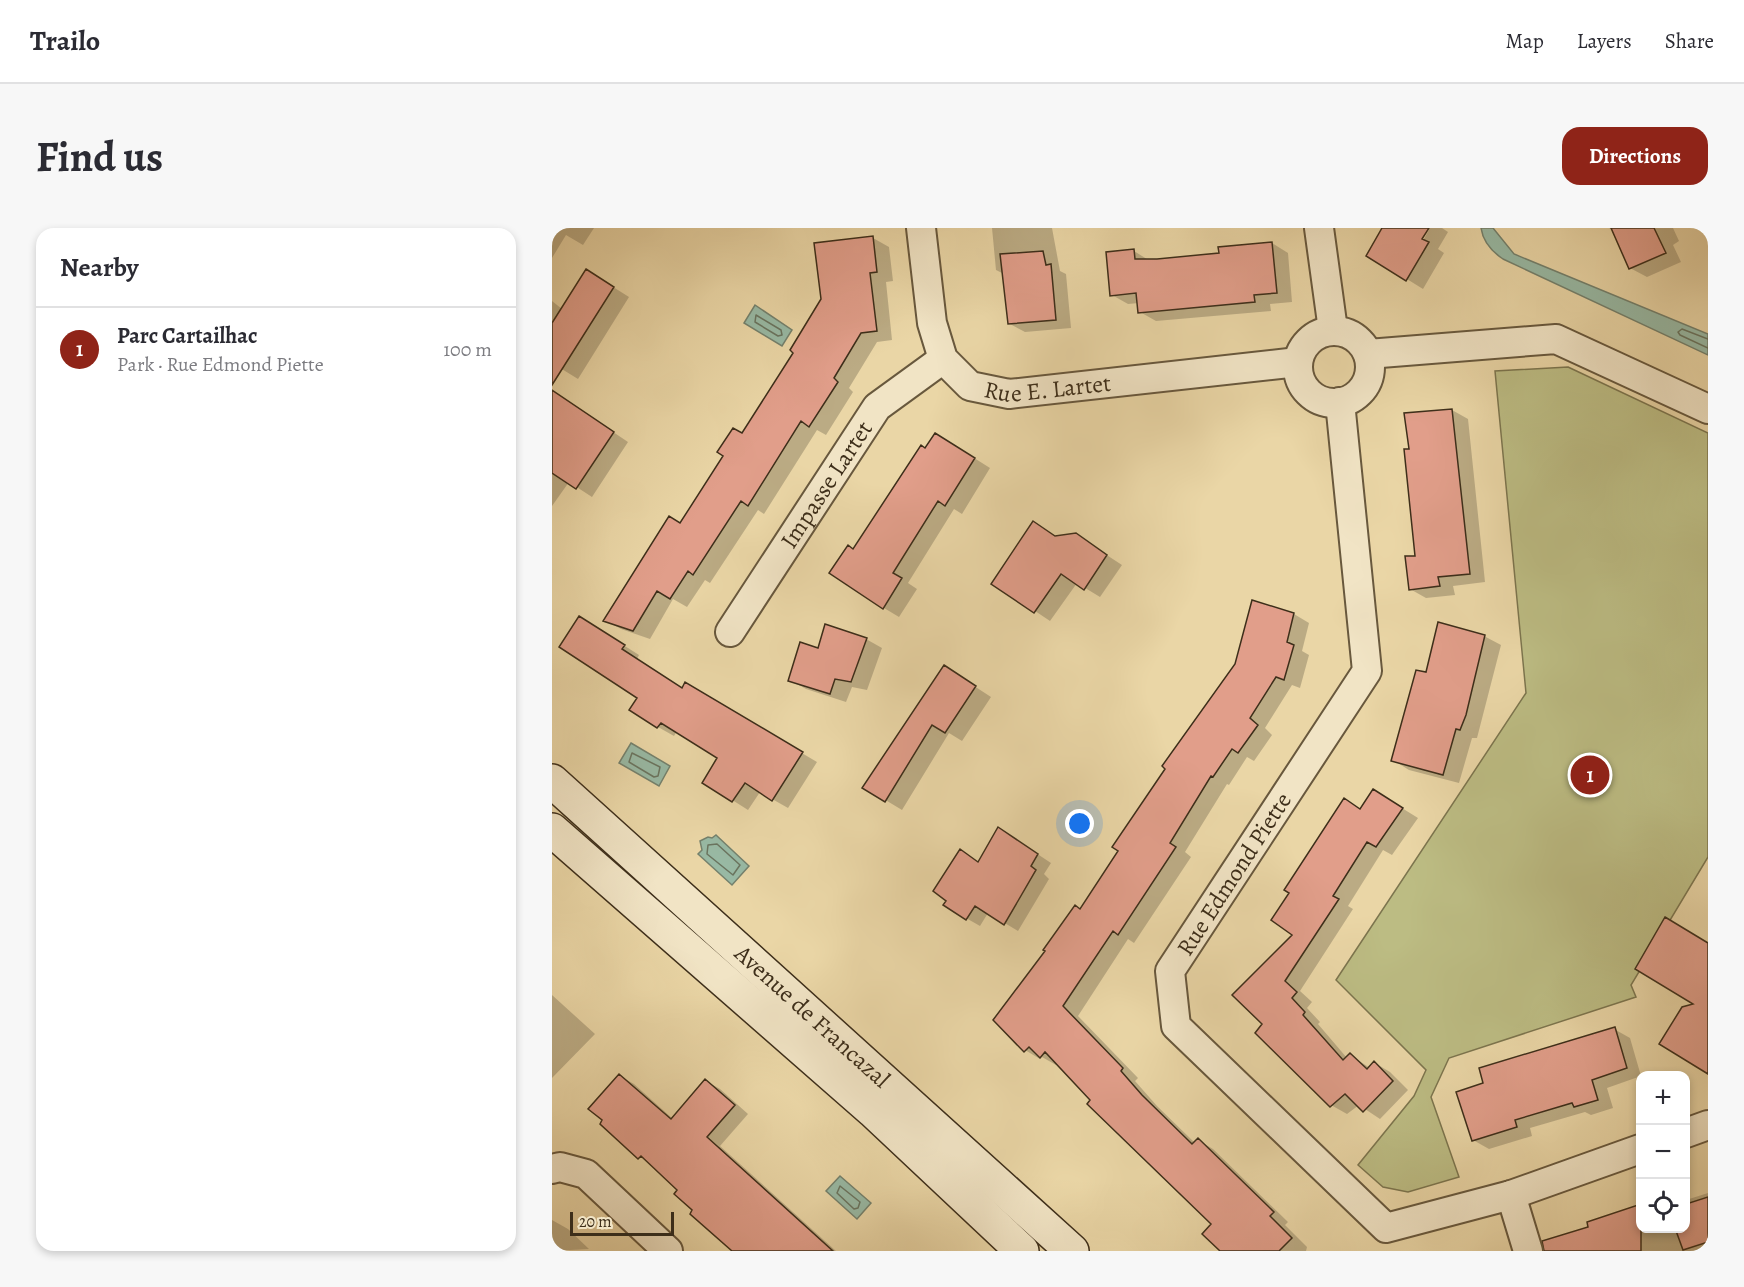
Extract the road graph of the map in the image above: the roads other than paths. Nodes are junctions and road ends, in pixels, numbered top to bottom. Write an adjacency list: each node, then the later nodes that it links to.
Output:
1 (921, 228): 5 (street, Rue E. Lartet)
2 (1319, 228): 3 (street)
3 (1333, 330): 4 (street); 6 (street)
4 (1368, 354): 7 (street); 8 (street)
5 (943, 359): 6 (street, Rue E. Lartet); 9 (street, Impasse Lartet)
6 (1298, 362): 7 (street)
7 (1341, 402): 16 (street, Rue Edmond Piette)
8 (1708, 409)
9 (730, 632)
10 (552, 781): 17 (main road, Avenue de Francazal)
11 (552, 830): 19 (main road, Avenue de Francazal)
12 (1708, 1125): 13 (street)
13 (1690, 1132)
14 (1636, 1151): 16 (street, Rue Edmond Piette)
15 (552, 1169): 18 (street)
16 (1511, 1196): 20 (street)
17 (1056, 1246)
18 (668, 1251)
19 (1022, 1251)
20 (1528, 1251)

